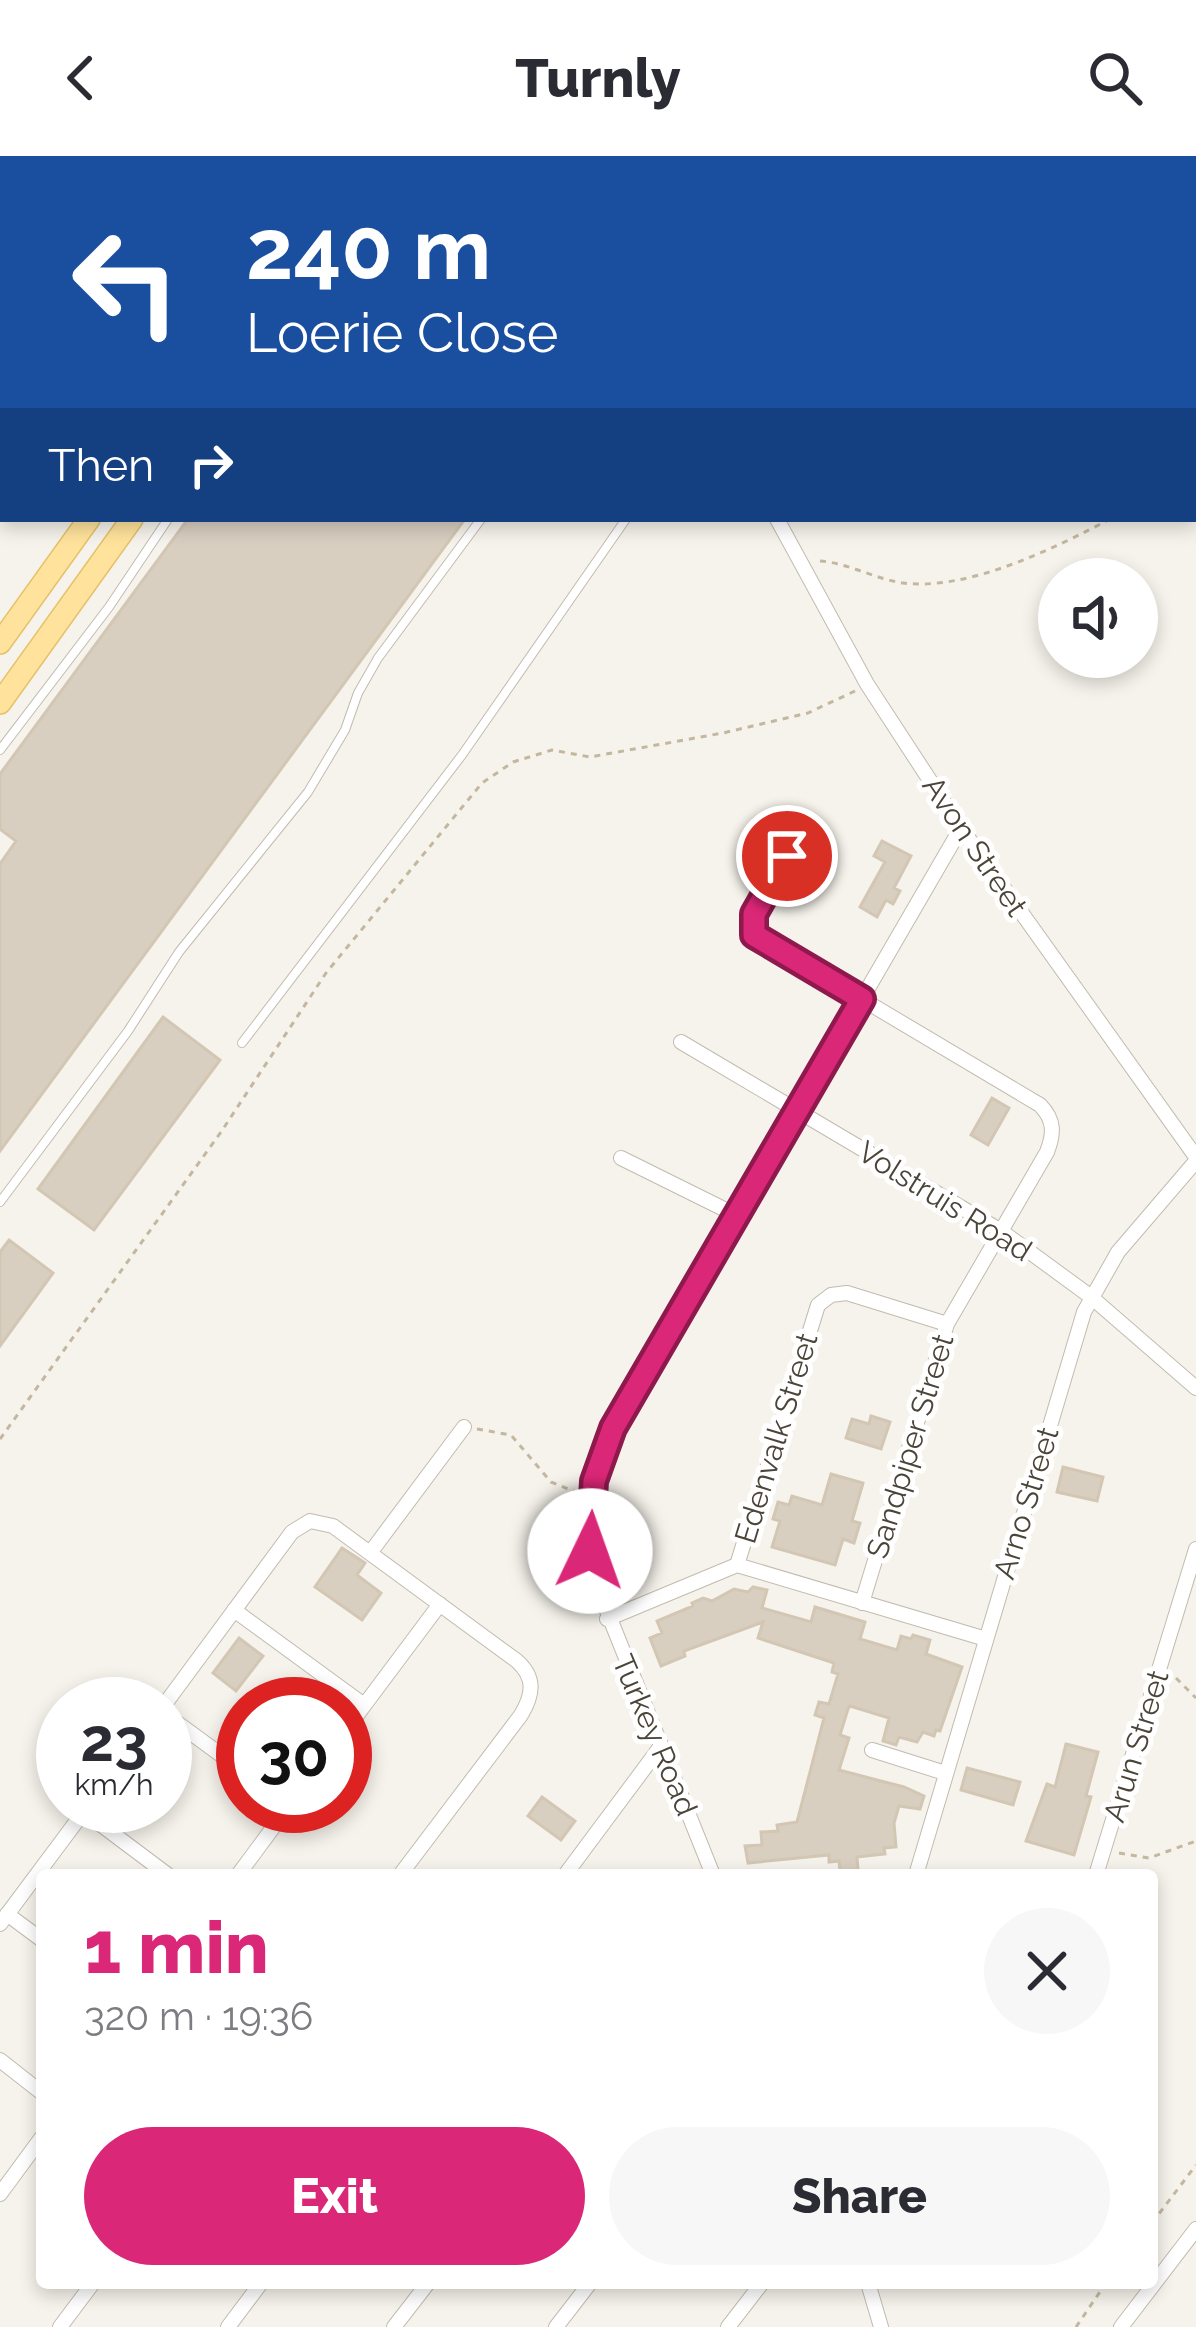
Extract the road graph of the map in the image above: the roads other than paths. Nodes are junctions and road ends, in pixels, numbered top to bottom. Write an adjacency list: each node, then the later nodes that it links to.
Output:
1 (87, 522): 7 (main road)
2 (130, 522): 8 (main road)
3 (167, 522): 11 (lane)
4 (480, 522): 20 (lane)
5 (624, 522): 16 (lane)
6 (779, 522): 12 (street, Avon Street)
7 (26, 607): 8 (main road); 9 (main road)
8 (53, 629): 10 (main road)
9 (0, 643)
10 (0, 703)
11 (0, 750)
12 (961, 828): 14 (street, Turkey Road); 19 (street, Avon Street)
13 (812, 829): 14 (street)
14 (862, 999): 17 (street, Turkey Road); 22 (street, Sandpiper Street)
15 (681, 1042): 17 (street, Volstruis Road)
16 (242, 1043)
17 (797, 1111): 21 (street, Turkey Road); 22 (street, Volstruis Road)
18 (621, 1158): 21 (street)
19 (1196, 1159): 23 (street, Arno Street)
20 (0, 1202)
21 (734, 1214): 33 (street, Turkey Road)
22 (1001, 1231): 23 (street, Volstruis Road); 24 (street, Sandpiper Street)
23 (1090, 1296): 25 (street, Volstruis Road); 34 (street, Arno Street)
24 (947, 1324): 29 (street, Edenvalk Street); 30 (street, Sandpiper Street)
25 (1196, 1388)
26 (464, 1427): 28 (street)
27 (1196, 1549): 51 (street, Arun Street)
28 (370, 1553): 31 (street); 32 (street)
29 (737, 1565): 30 (street); 33 (street)
30 (862, 1603): 34 (street)
31 (440, 1604): 37 (street); 47 (street)
32 (234, 1610): 35 (street); 36 (street)
33 (607, 1619): 38 (street, Turkey Road)
34 (986, 1639): 40 (street, Arno Street)
35 (185, 1677)
36 (326, 1677)
37 (372, 1694)
38 (661, 1746): 48 (street); 49 (street, Turkey Road)
39 (872, 1750): 40 (street)
40 (945, 1773): 50 (street, Arno Street)
41 (68, 1833): 44 (street)
42 (116, 1833): 45 (street)
43 (269, 1833): 46 (street)
44 (41, 1869)
45 (161, 1869)
46 (242, 1869)
47 (405, 1869)
48 (569, 1869)
49 (711, 1869)
50 (918, 1869)
51 (1098, 1869)
52 (36, 1876): 53 (street)
53 (4, 1919): 54 (street)
54 (36, 1937)
55 (0, 2060): 56 (street)
56 (36, 2088)
57 (36, 2146): 58 (street)
58 (0, 2194)
59 (1196, 2229): 60 (street)
60 (1158, 2278)
61 (89, 2289): 68 (street)
62 (256, 2289): 69 (street)
63 (423, 2289): 70 (street)
64 (585, 2289): 71 (street)
65 (757, 2289): 72 (street)
66 (870, 2289): 73 (street)
67 (1149, 2289): 74 (street)
68 (60, 2327)
69 (228, 2327)
70 (394, 2327)
71 (556, 2327)
72 (728, 2327)
73 (880, 2327)
74 (1120, 2327)

